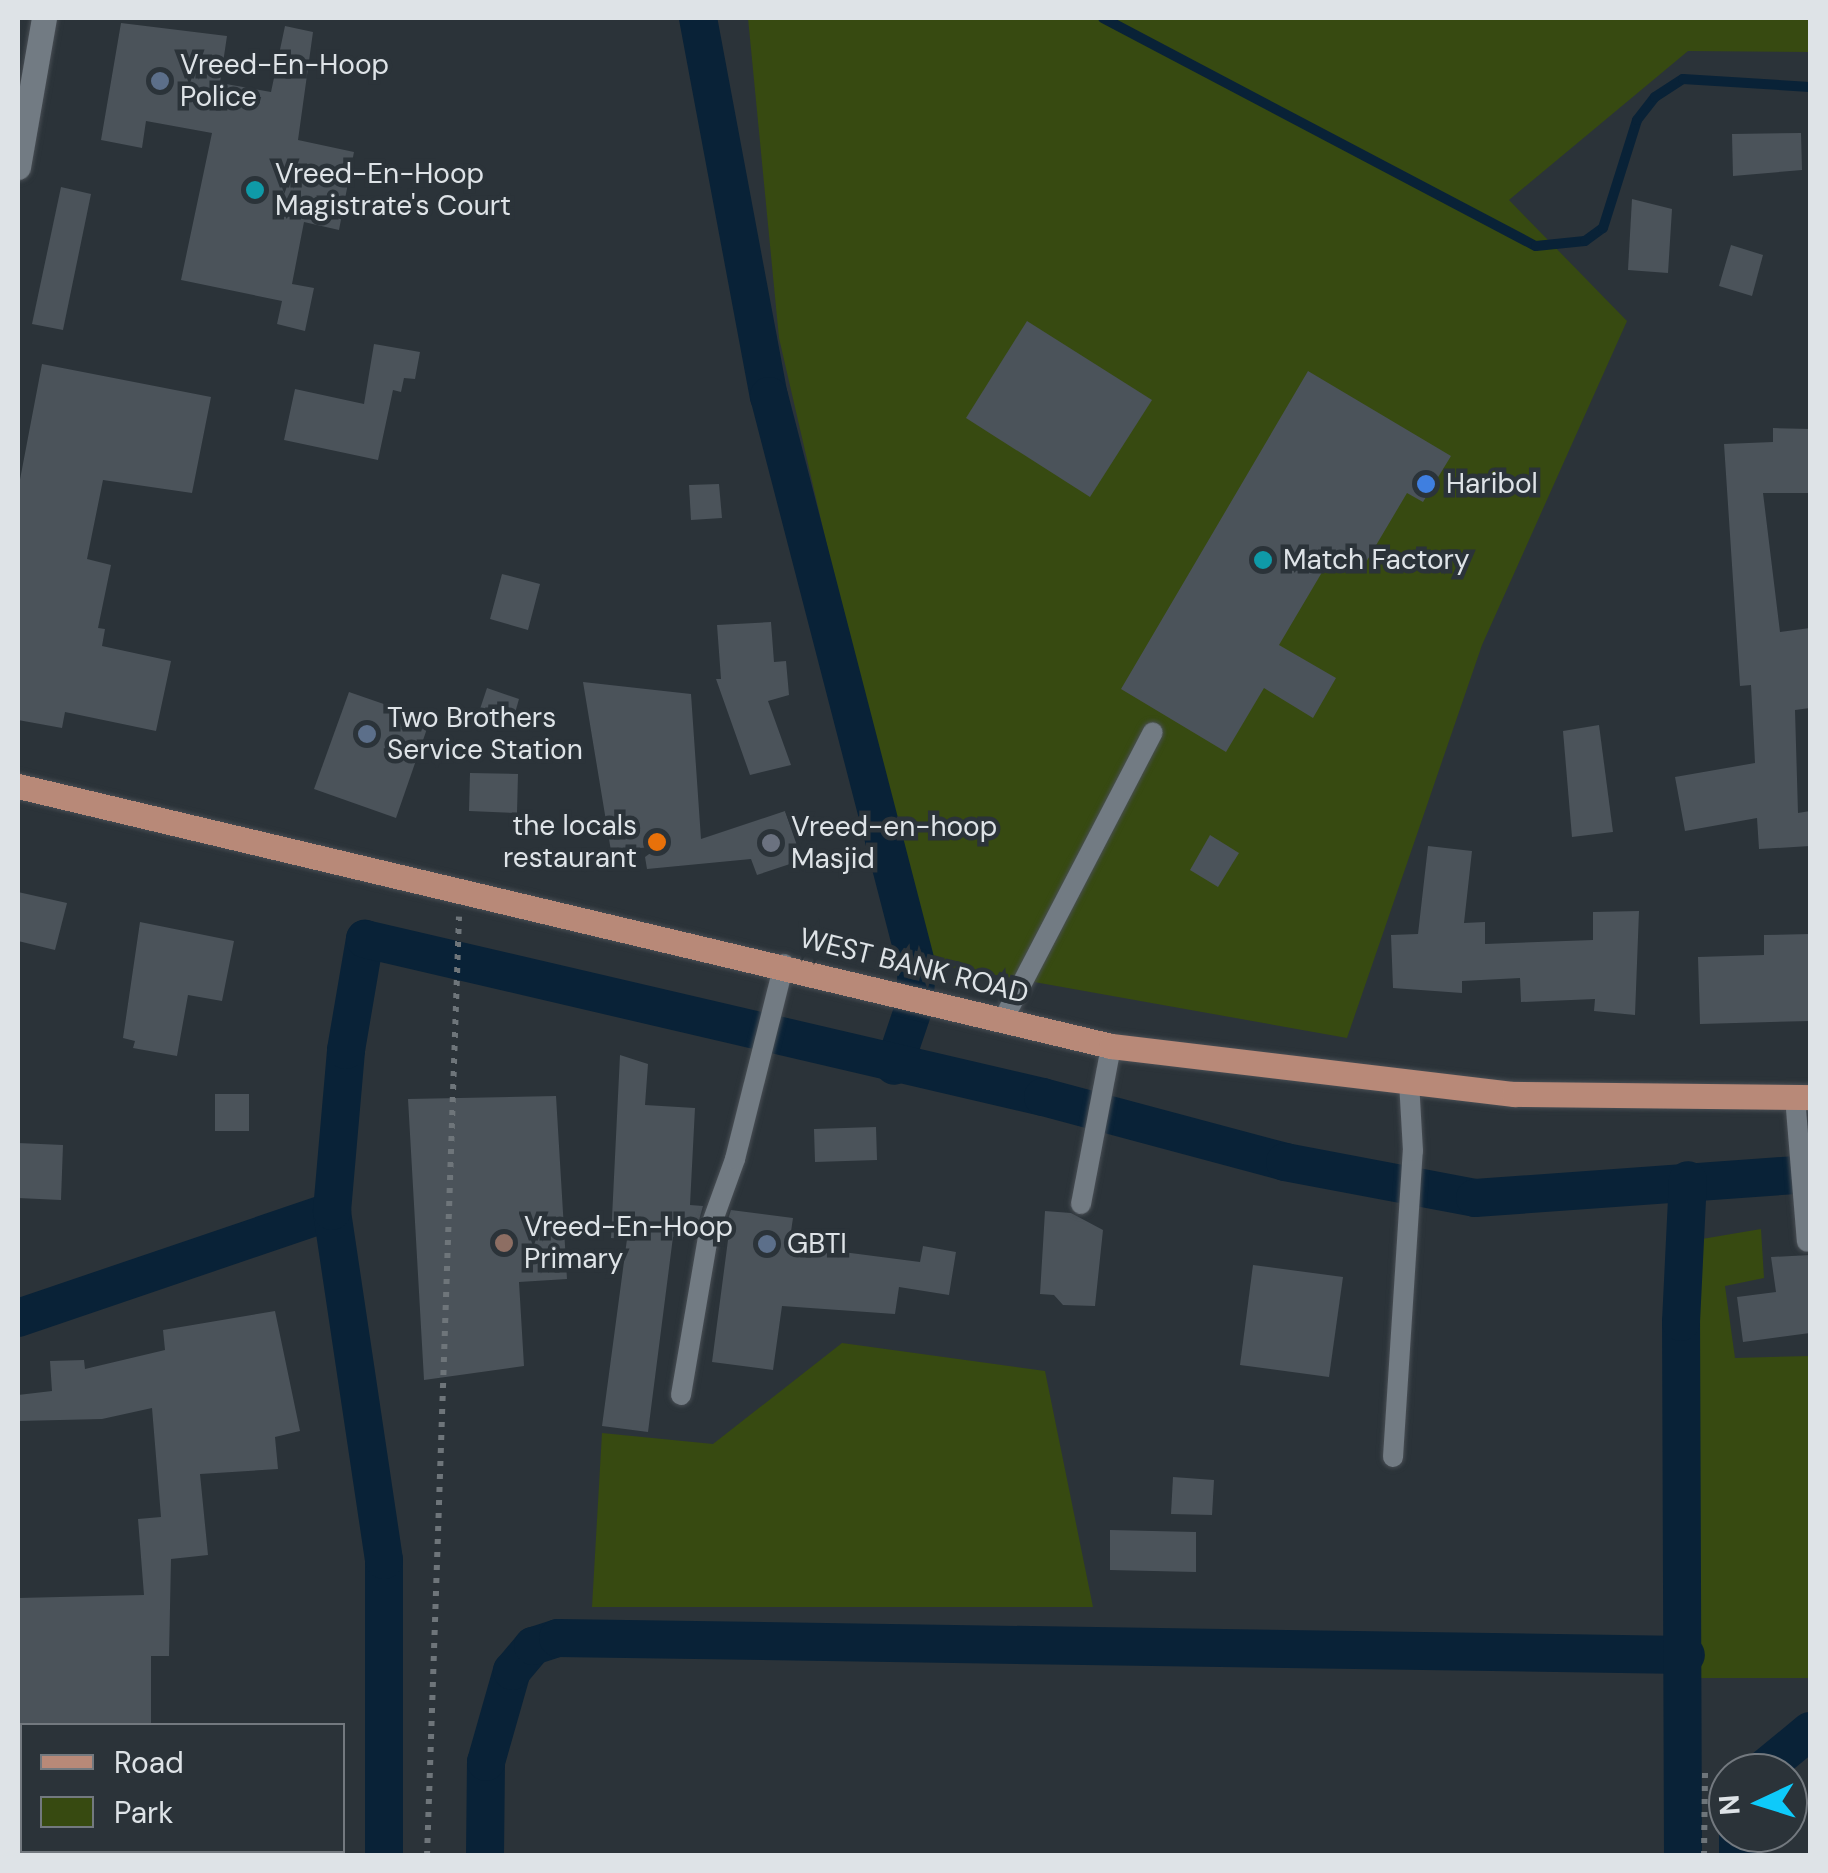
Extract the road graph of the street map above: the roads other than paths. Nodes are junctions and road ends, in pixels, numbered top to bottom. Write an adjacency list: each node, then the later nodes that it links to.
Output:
1 (44, 18): 2 (street)
2 (18, 167)
3 (1153, 732): 6 (lane)
4 (18, 786): 5 (main road, WEST BANK ROAD)
5 (784, 964): 6 (main road, WEST BANK ROAD); 12 (lane)
6 (1004, 1018): 7 (main road, WEST BANK ROAD)
7 (1111, 1046): 8 (main road, WEST BANK ROAD); 10 (lane)
8 (1409, 1082): 9 (main road, WEST BANK ROAD); 13 (lane)
9 (1803, 1096): 11 (lane)
10 (1081, 1204)
11 (1808, 1242)
12 (681, 1396)
13 (1392, 1457)

